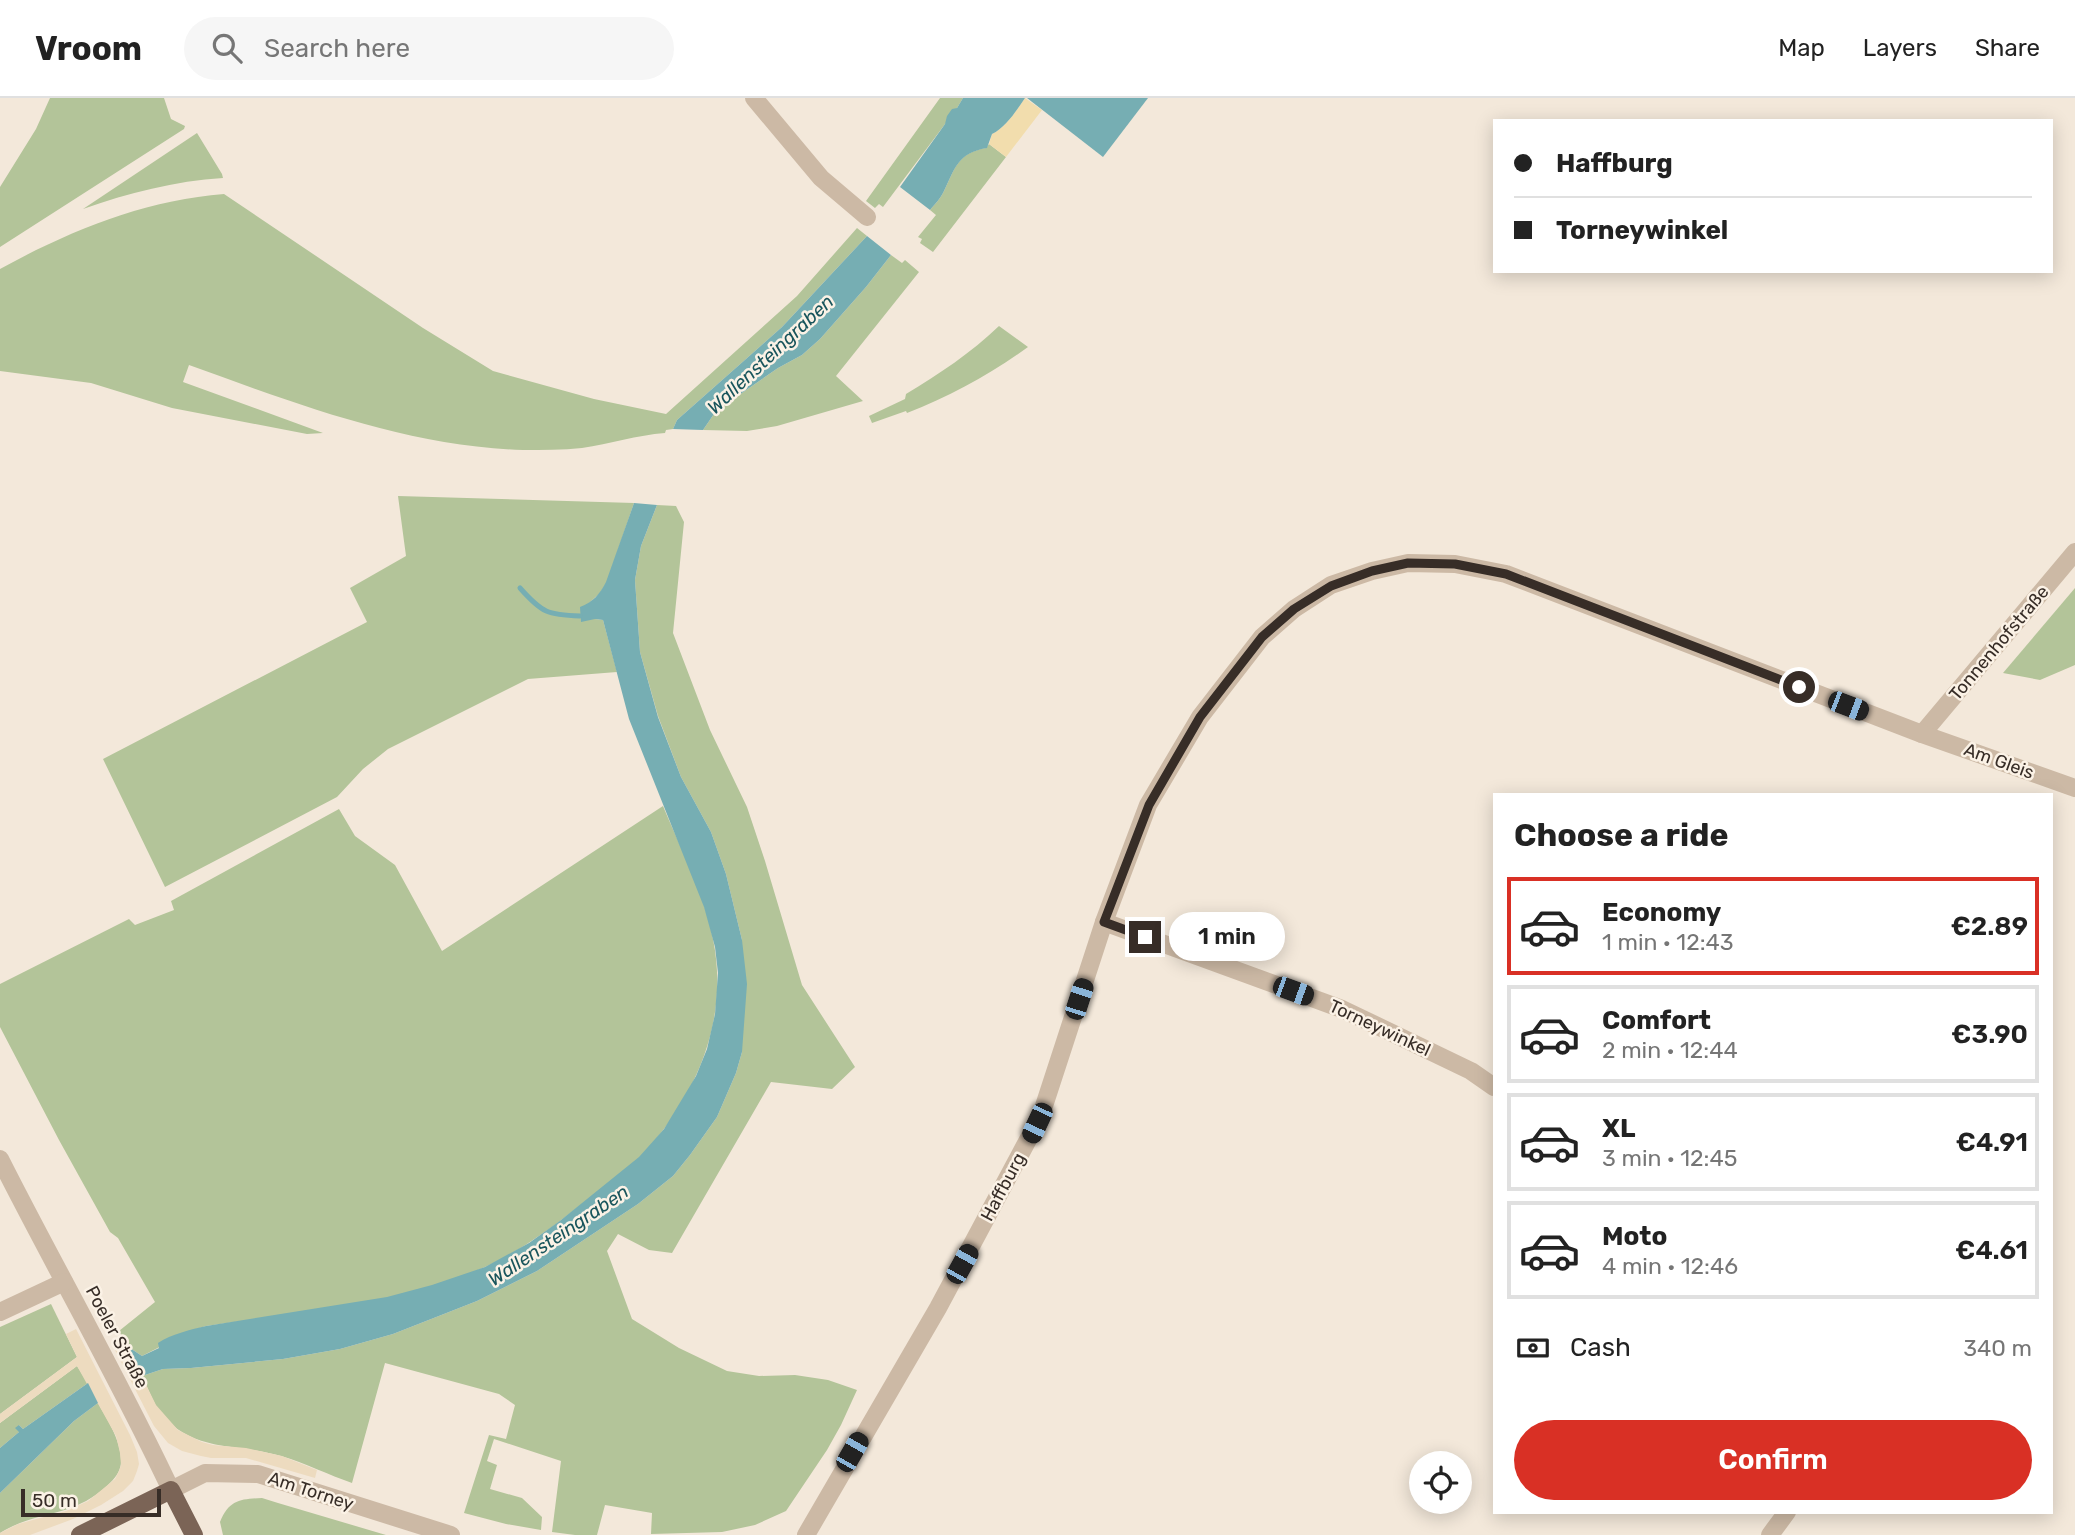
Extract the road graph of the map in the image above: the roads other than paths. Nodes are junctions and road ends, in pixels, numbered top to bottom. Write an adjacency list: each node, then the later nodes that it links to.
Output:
1 (754, 98): 2 (street)
2 (867, 217)
3 (2075, 552): 4 (street, Tonnenhofstraße)
4 (1922, 734): 5 (street, Am Gleis); 6 (street, Haffburg)
5 (2075, 788)
6 (1104, 922): 7 (street, Torneywinkel); 16 (street, Haffburg)
7 (1493, 1086)
8 (0, 1159): 9 (street, Poeler Straße)
9 (64, 1282): 10 (street); 11 (street, Poeler Straße)
10 (0, 1312)
11 (171, 1490): 13 (main road); 14 (main road, Poeler Straße); 15 (street, Am Torney)
12 (1786, 1514): 17 (street)
13 (80, 1535)
14 (194, 1535)
15 (451, 1535)
16 (806, 1535)
17 (1770, 1535)

